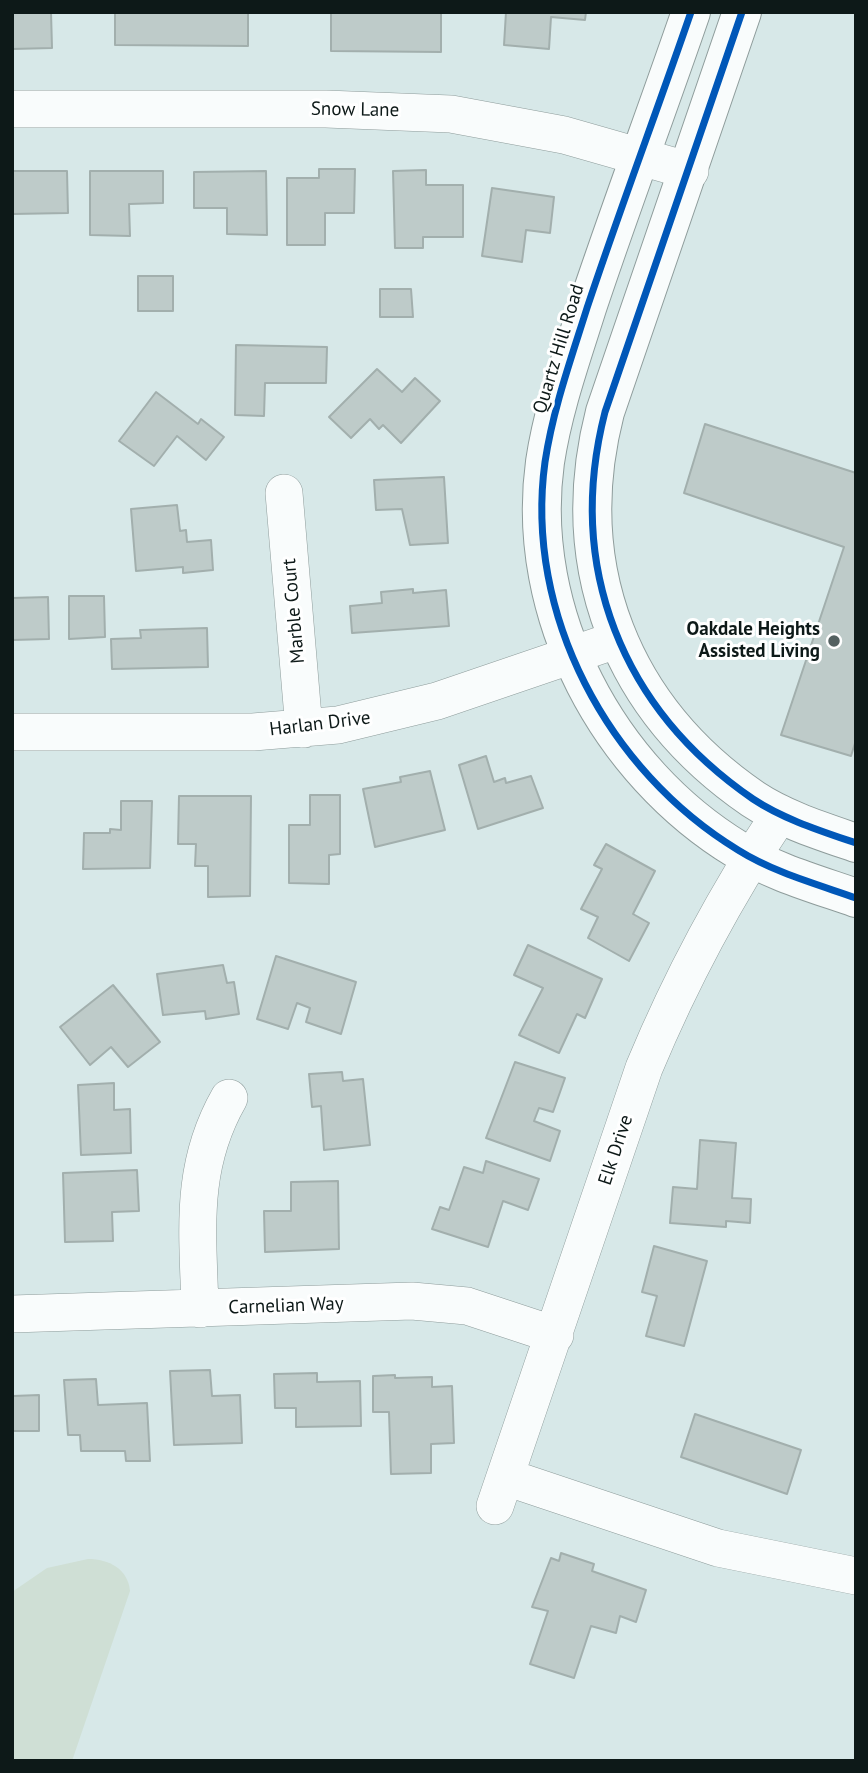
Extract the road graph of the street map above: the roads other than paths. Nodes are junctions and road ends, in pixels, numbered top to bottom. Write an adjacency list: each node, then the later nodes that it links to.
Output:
1 (691, 12): 4 (main road, Quartz Hill Road)
2 (742, 12): 5 (main road)
3 (12, 109): 4 (street, Snow Lane)
4 (638, 155): 5 (street, Snow Lane); 8 (main road, Quartz Hill Road)
5 (690, 171): 7 (main road)
6 (284, 493): 9 (street, Marble Court)
7 (616, 640): 8 (street, Harlan Drive); 11 (main road)
8 (572, 653): 9 (street, Harlan Drive); 13 (main road, Quartz Hill Road)
9 (304, 729): 10 (street, Harlan Drive)
10 (12, 732)
11 (780, 814): 12 (main road); 13 (street, Elk Drive)
12 (856, 843)
13 (751, 858): 14 (main road, Quartz Hill Road); 18 (street, Elk Drive)
14 (856, 898)
15 (229, 1098): 16 (street)
16 (200, 1309): 17 (street, Carnelian Way); 18 (street, Carnelian Way)
17 (12, 1314)
18 (555, 1335): 19 (street, Elk Drive)
19 (856, 1576)

